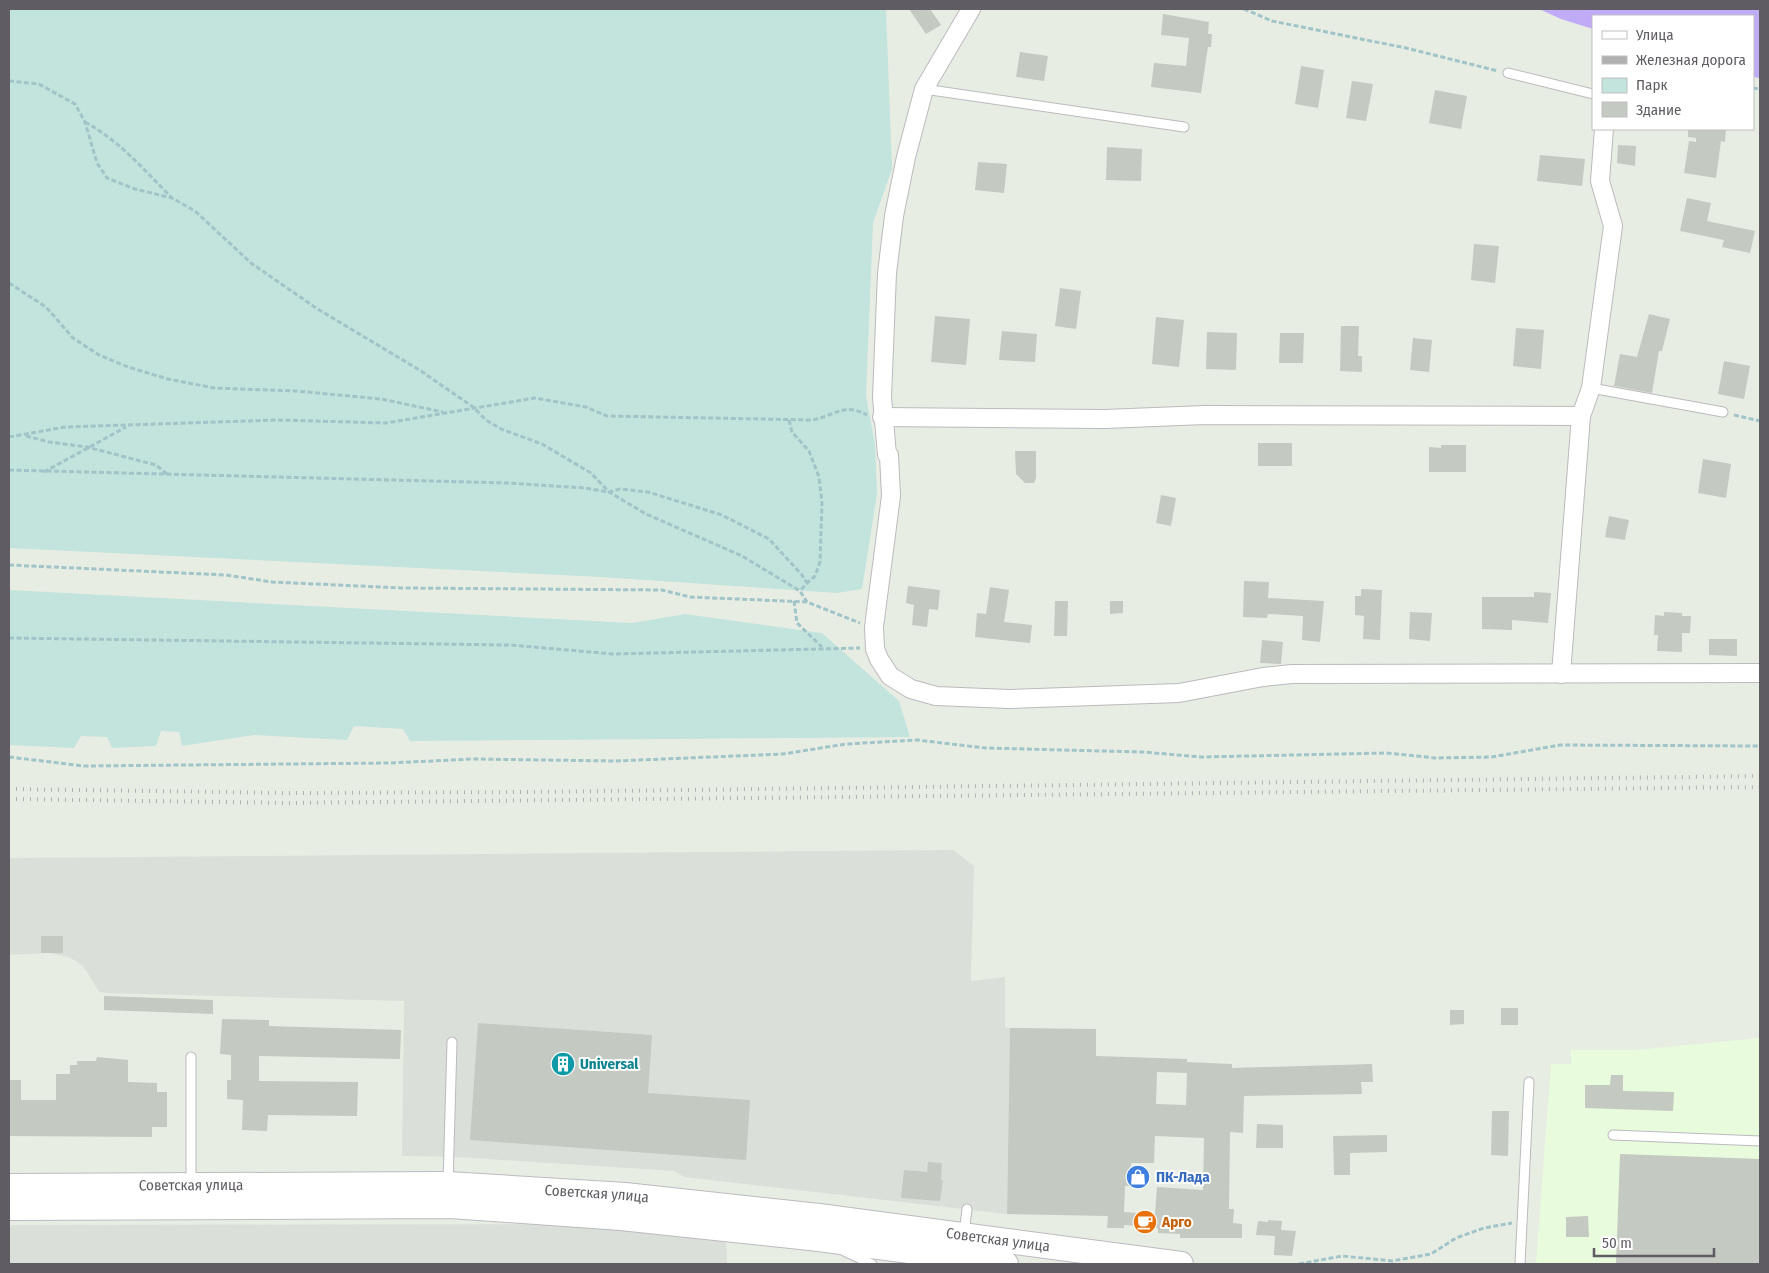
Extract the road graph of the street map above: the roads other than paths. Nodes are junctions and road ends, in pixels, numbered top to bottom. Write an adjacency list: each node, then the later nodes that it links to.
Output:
1 (971, 9): 3 (street)
2 (1508, 73): 4 (lane)
3 (924, 90): 5 (lane); 10 (street)
4 (1592, 94)
5 (1184, 127)
6 (1604, 130): 7 (street)
7 (1591, 388): 8 (lane); 9 (street)
8 (1723, 412)
9 (1581, 416): 10 (street); 12 (street)
10 (882, 418): 12 (street)
11 (1760, 673): 12 (street)
12 (1561, 674)
13 (452, 1042): 18 (lane)
14 (191, 1057): 19 (lane)
15 (1530, 1082): 27 (lane)
16 (1613, 1135): 17 (lane)
17 (1760, 1141)
18 (448, 1184): 19 (main road, Советская улица); 24 (main road, Советская улица)
19 (191, 1185): 20 (main road, Советская улица)
20 (9, 1186)
21 (9, 1208): 24 (main road, Советская улица)
22 (966, 1209): 23 (lane)
23 (963, 1235): 24 (main road, Советская улица); 26 (main road, Советская улица)
24 (884, 1244): 25 (main road, Советская улица)
25 (1006, 1264)
26 (1180, 1264)
27 (1520, 1264)

